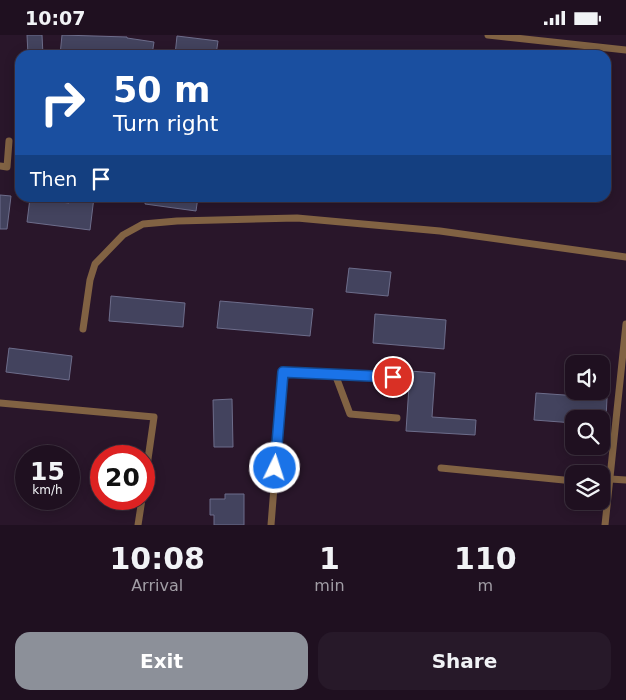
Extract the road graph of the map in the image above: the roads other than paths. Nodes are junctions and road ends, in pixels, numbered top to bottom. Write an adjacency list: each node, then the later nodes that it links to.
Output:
1 (488, 35): 2 (lane)
2 (626, 50)
3 (9, 141): 4 (lane)
4 (0, 166)
5 (626, 257): 7 (lane)
6 (626, 324): 13 (lane)
7 (83, 329)
8 (335, 374): 9 (lane); 11 (lane); 21 (lane)
9 (393, 377)
10 (0, 403): 12 (lane)
11 (397, 418)
12 (150, 445)
13 (609, 465)
14 (442, 468): 15 (lane)
15 (565, 480)
16 (626, 480): 17 (lane)
17 (610, 483)
18 (140, 510): 20 (lane)
19 (606, 510): 22 (lane)
20 (138, 525)
21 (271, 525)
22 (605, 525)

